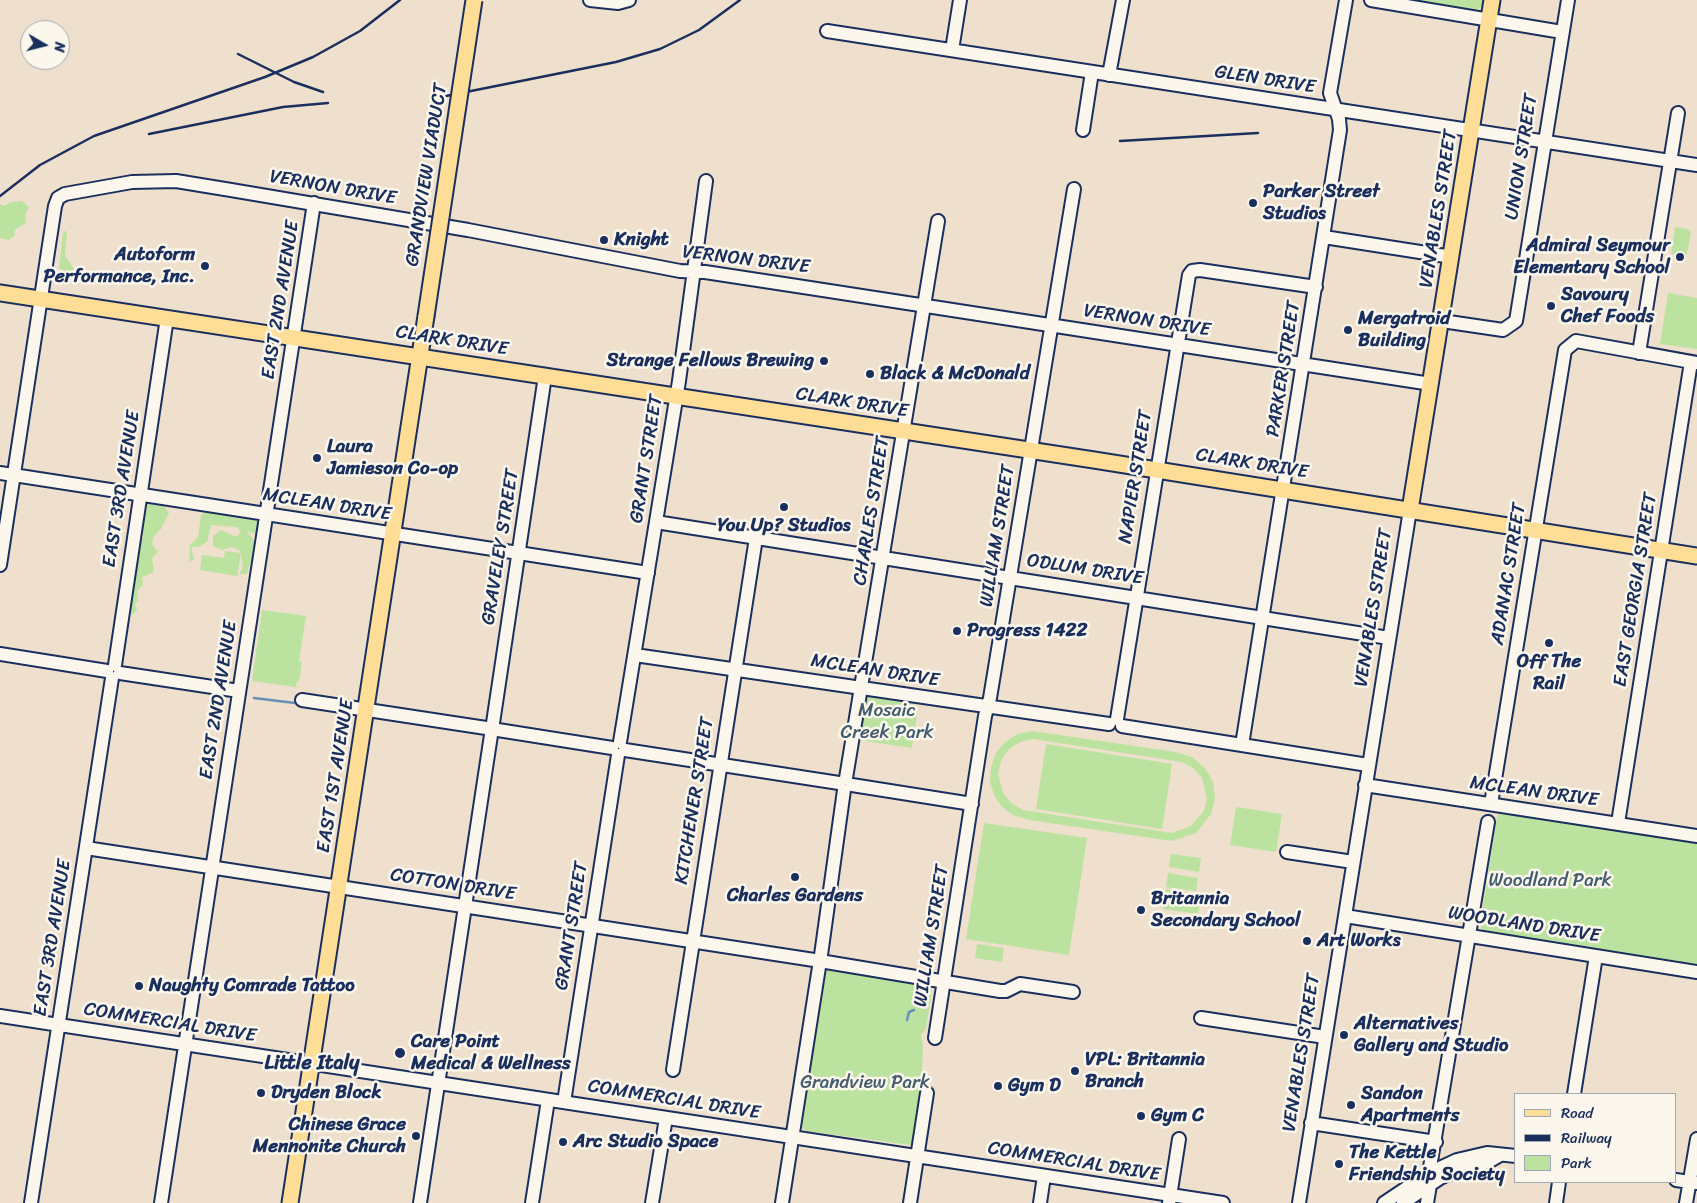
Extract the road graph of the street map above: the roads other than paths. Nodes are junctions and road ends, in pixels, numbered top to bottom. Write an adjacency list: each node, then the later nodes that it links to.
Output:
1 (474, 0): 40 (main road, GRANDVIEW VIADUCT, bridge)
2 (590, 0): 3 (street)
3 (628, 0)
4 (960, 0): 13 (street)
5 (1122, 0): 15 (street)
6 (1346, 0): 16 (street, PARKER STREET)
7 (1370, 0): 10 (street)
8 (1492, 0): 10 (main road, VENABLES STREET)
9 (1568, 0): 12 (street, UNION STREET)
10 (1489, 20): 12 (street); 19 (main road, VENABLES STREET)
11 (826, 31): 13 (street, GLEN DRIVE)
12 (1562, 32): 20 (street, UNION STREET)
13 (952, 50): 14 (street, GLEN DRIVE)
14 (1092, 72): 15 (street, GLEN DRIVE); 18 (street)
15 (1109, 75): 16 (street, GLEN DRIVE)
16 (1334, 109): 19 (street, GLEN DRIVE); 27 (street, PARKER STREET)
17 (1678, 113): 21 (street)
18 (1083, 130)
19 (1471, 131): 20 (street, GLEN DRIVE); 28 (main road, VENABLES STREET)
20 (1543, 142): 21 (street, GLEN DRIVE); 35 (street, UNION STREET)
21 (1670, 161): 22 (street, GLEN DRIVE); 39 (street)
22 (1697, 165)
23 (706, 181): 29 (street, GRANT STREET)
24 (1074, 189): 36 (street, WILLIAM STREET)
25 (314, 203): 29 (street, VERNON DRIVE); 32 (street, VERNON DRIVE); 37 (street, EAST 2ND AVENUE)
26 (938, 221): 33 (street, CHARLES STREET)
27 (1324, 237): 28 (street); 30 (street, PARKER STREET)
28 (1452, 257): 35 (main road, VENABLES STREET)
29 (695, 272): 33 (street, VERNON DRIVE); 45 (street, GRANT STREET)
30 (1316, 287): 38 (street, NAPIER STREET); 42 (street, PARKER STREET)
31 (0, 293): 32 (main road, CLARK DRIVE)
32 (41, 299): 34 (main road, CLARK DRIVE); 50 (street)
33 (925, 305): 36 (street, VERNON DRIVE); 46 (street, CHARLES STREET)
34 (167, 318): 37 (main road, CLARK DRIVE); 52 (street, EAST 3RD AVENUE)
35 (1442, 321): 44 (main road, VENABLES STREET)
36 (1051, 325): 38 (street, VERNON DRIVE); 47 (street, WILLIAM STREET)
37 (294, 337): 40 (main road, CLARK DRIVE); 54 (street, EAST 2ND AVENUE)
38 (1177, 344): 42 (street, VERNON DRIVE); 48 (street, NAPIER STREET)
39 (1639, 353): 41 (street); 56 (street, ADANAC STREET)
40 (420, 356): 43 (main road, CLARK DRIVE); 57 (main road, EAST 1ST AVENUE)
41 (1694, 362): 59 (street, EAST GEORGIA STREET)
42 (1304, 364): 44 (street, VERNON DRIVE); 51 (street, PARKER STREET)
43 (545, 376): 45 (main road, CLARK DRIVE); 60 (street, GRAVELEY STREET)
44 (1431, 384): 53 (main road, VENABLES STREET)
45 (677, 396): 46 (main road, CLARK DRIVE); 55 (street, GRANT STREET)
46 (904, 431): 47 (main road, CLARK DRIVE); 62 (street, CHARLES STREET)
47 (1031, 450): 48 (main road, CLARK DRIVE); 65 (street, WILLIAM STREET)
48 (1156, 470): 51 (main road, CLARK DRIVE); 66 (street, NAPIER STREET)
49 (0, 473): 50 (street, MCLEAN DRIVE)
50 (14, 475): 52 (street, MCLEAN DRIVE); 63 (street)
51 (1283, 490): 53 (main road, CLARK DRIVE); 67 (street, PARKER STREET)
52 (140, 495): 54 (street, MCLEAN DRIVE); 72 (street, EAST 3RD AVENUE)
53 (1410, 510): 56 (main road, CLARK DRIVE); 68 (street, VENABLES STREET)
54 (267, 514): 57 (street, MCLEAN DRIVE); 74 (street, EAST 2ND AVENUE)
55 (656, 522): 58 (street, ODLUM DRIVE); 64 (street, GRANT STREET)
56 (1535, 530): 59 (main road, CLARK DRIVE); 87 (street, ADANAC STREET)
57 (393, 534): 60 (street, MCLEAN DRIVE); 77 (main road, EAST 1ST AVENUE)
58 (756, 538): 62 (street, ODLUM DRIVE); 71 (street, KITCHENER STREET)
59 (1661, 550): 61 (main road, CLARK DRIVE); 89 (street, EAST GEORGIA STREET)
60 (520, 554): 64 (street, MCLEAN DRIVE); 79 (street, GRAVELEY STREET)
61 (1697, 556)
62 (883, 558): 65 (street, ODLUM DRIVE); 73 (street, CHARLES STREET)
63 (0, 565)
64 (648, 573): 70 (street, GRANT STREET)
65 (1010, 578): 66 (street, ODLUM DRIVE); 76 (street, WILLIAM STREET)
66 (1136, 597): 67 (street, ODLUM DRIVE); 78 (street, NAPIER STREET)
67 (1262, 617): 68 (street, ODLUM DRIVE); 80 (street, PARKER STREET)
68 (1389, 638): 83 (street, VENABLES STREET)
69 (0, 654): 72 (street)
70 (635, 655): 71 (street, MCLEAN DRIVE); 81 (street, GRANT STREET)
71 (736, 670): 73 (street, MCLEAN DRIVE); 82 (street, KITCHENER STREET)
72 (113, 672): 74 (street); 91 (street, EAST 3RD AVENUE)
73 (862, 688): 76 (street, MCLEAN DRIVE); 84 (street, CHARLES STREET)
74 (239, 691): 94 (street, EAST 2ND AVENUE)
75 (302, 700): 77 (street)
76 (988, 707): 78 (street, MCLEAN DRIVE); 86 (street, WILLIAM STREET)
77 (366, 710): 79 (street); 95 (main road, EAST 1ST AVENUE)
78 (1116, 723): 80 (street, MCLEAN DRIVE)
79 (492, 729): 81 (street); 96 (street, GRAVELEY STREET)
80 (1242, 746): 83 (street, MCLEAN DRIVE)
81 (619, 749): 82 (street); 98 (street, GRANT STREET)
82 (719, 765): 84 (street); 100 (street, KITCHENER STREET)
83 (1368, 765): 85 (street, VENABLES STREET)
84 (845, 784): 86 (street); 102 (street, CHARLES STREET)
85 (1365, 785): 87 (street, MCLEAN DRIVE); 93 (street, VENABLES STREET)
86 (972, 804): 104 (street, WILLIAM STREET)
87 (1491, 804): 89 (street, MCLEAN DRIVE)
88 (1488, 822): 99 (street)
89 (1618, 824): 90 (street, MCLEAN DRIVE)
90 (1697, 836)
91 (86, 848): 94 (street, COTTON DRIVE); 108 (street, EAST 3RD AVENUE)
92 (1287, 852): 93 (street)
93 (1353, 862): 97 (street, VENABLES STREET)
94 (213, 868): 95 (street, COTTON DRIVE); 111 (street, EAST 2ND AVENUE)
95 (339, 887): 96 (street, COTTON DRIVE); 112 (main road, EAST 1ST AVENUE)
96 (465, 906): 98 (street, COTTON DRIVE); 114 (street, GRAVELEY STREET)
97 (1344, 916): 99 (street, WOODLAND DRIVE); 109 (street, VENABLES STREET)
98 (592, 926): 100 (street, COTTON DRIVE); 118 (street, GRANT STREET)
99 (1470, 936): 101 (street, WOODLAND DRIVE); 124 (street)
100 (692, 942): 102 (street, COTTON DRIVE); 113 (street, KITCHENER STREET)
101 (1596, 956): 103 (street, WOODLAND DRIVE); 116 (street)
102 (820, 961): 104 (street, COTTON DRIVE); 121 (street, CHARLES STREET)
103 (1697, 972)
104 (944, 981): 105 (street, COTTON DRIVE); 110 (street, WILLIAM STREET)
105 (1073, 992)
106 (0, 1016): 108 (street, COMMERCIAL DRIVE)
107 (1201, 1018): 109 (street)
108 (59, 1025): 111 (street, COMMERCIAL DRIVE); 133 (street, EAST 3RD AVENUE)
109 (1325, 1037): 120 (street, VENABLES STREET)
110 (934, 1038)
111 (184, 1044): 112 (street, COMMERCIAL DRIVE); 134 (street, EAST 2ND AVENUE)
112 (312, 1064): 114 (street, COMMERCIAL DRIVE); 135 (main road, EAST 1ST AVENUE)
113 (673, 1070)
114 (438, 1083): 117 (street, COMMERCIAL DRIVE); 136 (street, GRAVELEY STREET)
115 (927, 1093): 125 (street)
116 (1574, 1093)
117 (548, 1100): 118 (street, COMMERCIAL DRIVE); 137 (street)
118 (564, 1102): 119 (street, COMMERCIAL DRIVE)
119 (666, 1118): 121 (street, COMMERCIAL DRIVE); 138 (street)
120 (1312, 1123): 124 (street); 143 (street, VENABLES STREET)
121 (792, 1137): 125 (street, COMMERCIAL DRIVE); 139 (street, CHARLES STREET)
122 (1697, 1139): 131 (street)
123 (1179, 1140): 132 (street)
124 (1436, 1142): 128 (street)
125 (917, 1156): 127 (street, COMMERCIAL DRIVE); 140 (street)
126 (1514, 1156): 128 (street)
127 (1044, 1176): 132 (street, COMMERCIAL DRIVE); 141 (street)
128 (1430, 1179): 144 (street); 145 (street); 146 (street)
129 (1677, 1180): 131 (street)
130 (1559, 1183): 147 (street)
131 (1694, 1183): 148 (street)
132 (1169, 1199): 142 (street, COMMERCIAL DRIVE)
133 (31, 1203)
134 (161, 1203)
135 (290, 1203)
136 (420, 1203)
137 (532, 1203)
138 (652, 1203)
139 (782, 1203)
140 (910, 1203)
141 (1040, 1203)
142 (1223, 1203)
143 (1299, 1203)
144 (1384, 1203)
145 (1402, 1203)
146 (1427, 1203)
147 (1556, 1203)
148 (1686, 1203)

